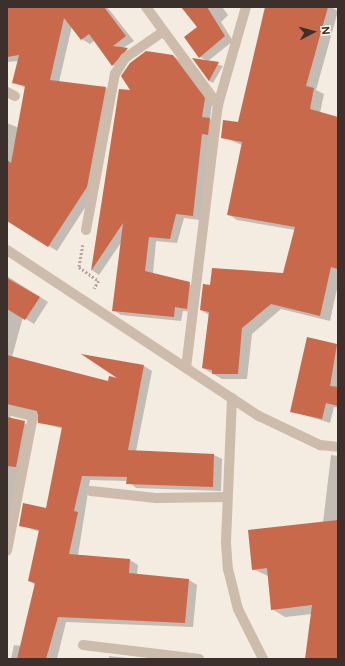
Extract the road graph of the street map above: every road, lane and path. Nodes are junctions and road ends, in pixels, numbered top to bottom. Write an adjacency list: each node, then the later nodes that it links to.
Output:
1 (146, 7): 3 (street)
2 (246, 7): 4 (street)
3 (164, 31): 4 (street); 5 (street)
4 (218, 105): 8 (street)
5 (86, 230): 7 (path)
6 (7, 250): 7 (street)
7 (86, 302): 8 (street)
8 (186, 368): 9 (street)
9 (232, 398): 11 (street); 13 (street)
10 (7, 410): 14 (street)
11 (338, 447)
12 (92, 491): 13 (street)
13 (227, 497): 18 (street)
14 (9, 525): 15 (street)
15 (7, 551)
16 (83, 645): 17 (street)
17 (199, 659)
18 (263, 659)

